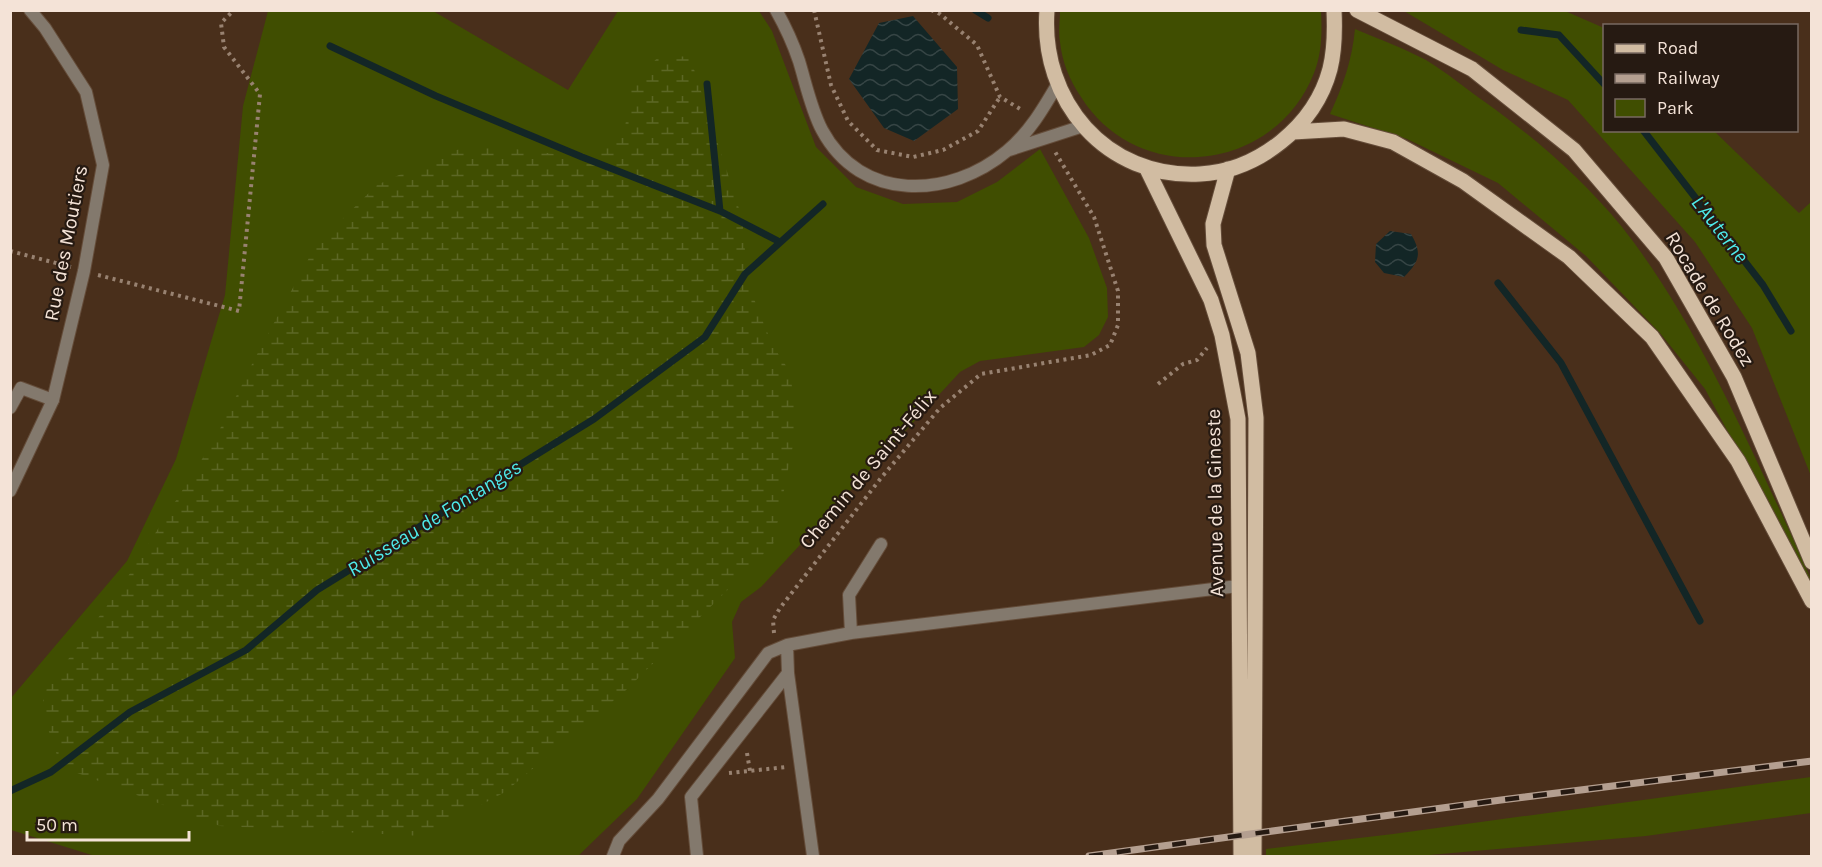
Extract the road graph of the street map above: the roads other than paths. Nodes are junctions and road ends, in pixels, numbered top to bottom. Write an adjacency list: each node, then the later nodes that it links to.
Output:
1 (30, 10): 12 (street, Rue des Moutiers)
2 (776, 10): 9 (street)
3 (1047, 10): 6 (main road)
4 (1334, 10): 8 (main road)
5 (1357, 10): 16 (main road, Rocade de Rodez)
6 (1057, 85): 7 (main road); 9 (street)
7 (1083, 126): 9 (street); 10 (main road)
8 (1293, 132): 11 (main road); 18 (main road)
9 (1008, 150)
10 (1146, 167): 11 (main road); 17 (main road, Avenue de la Gineste)
11 (1227, 169): 26 (main road, Avenue de la Gineste)
12 (53, 400): 13 (street); 14 (street, Rue des Moutiers)
13 (10, 408)
14 (10, 490)
15 (882, 544): 19 (street)
16 (1812, 562)
17 (1238, 586): 19 (street); 25 (main road, Avenue de la Gineste)
18 (1812, 601)
19 (851, 633): 20 (street)
20 (787, 645): 21 (street); 22 (street)
21 (788, 673): 23 (street); 24 (street)
22 (613, 856)
23 (697, 856)
24 (813, 856)
25 (1241, 856)
26 (1254, 856)

